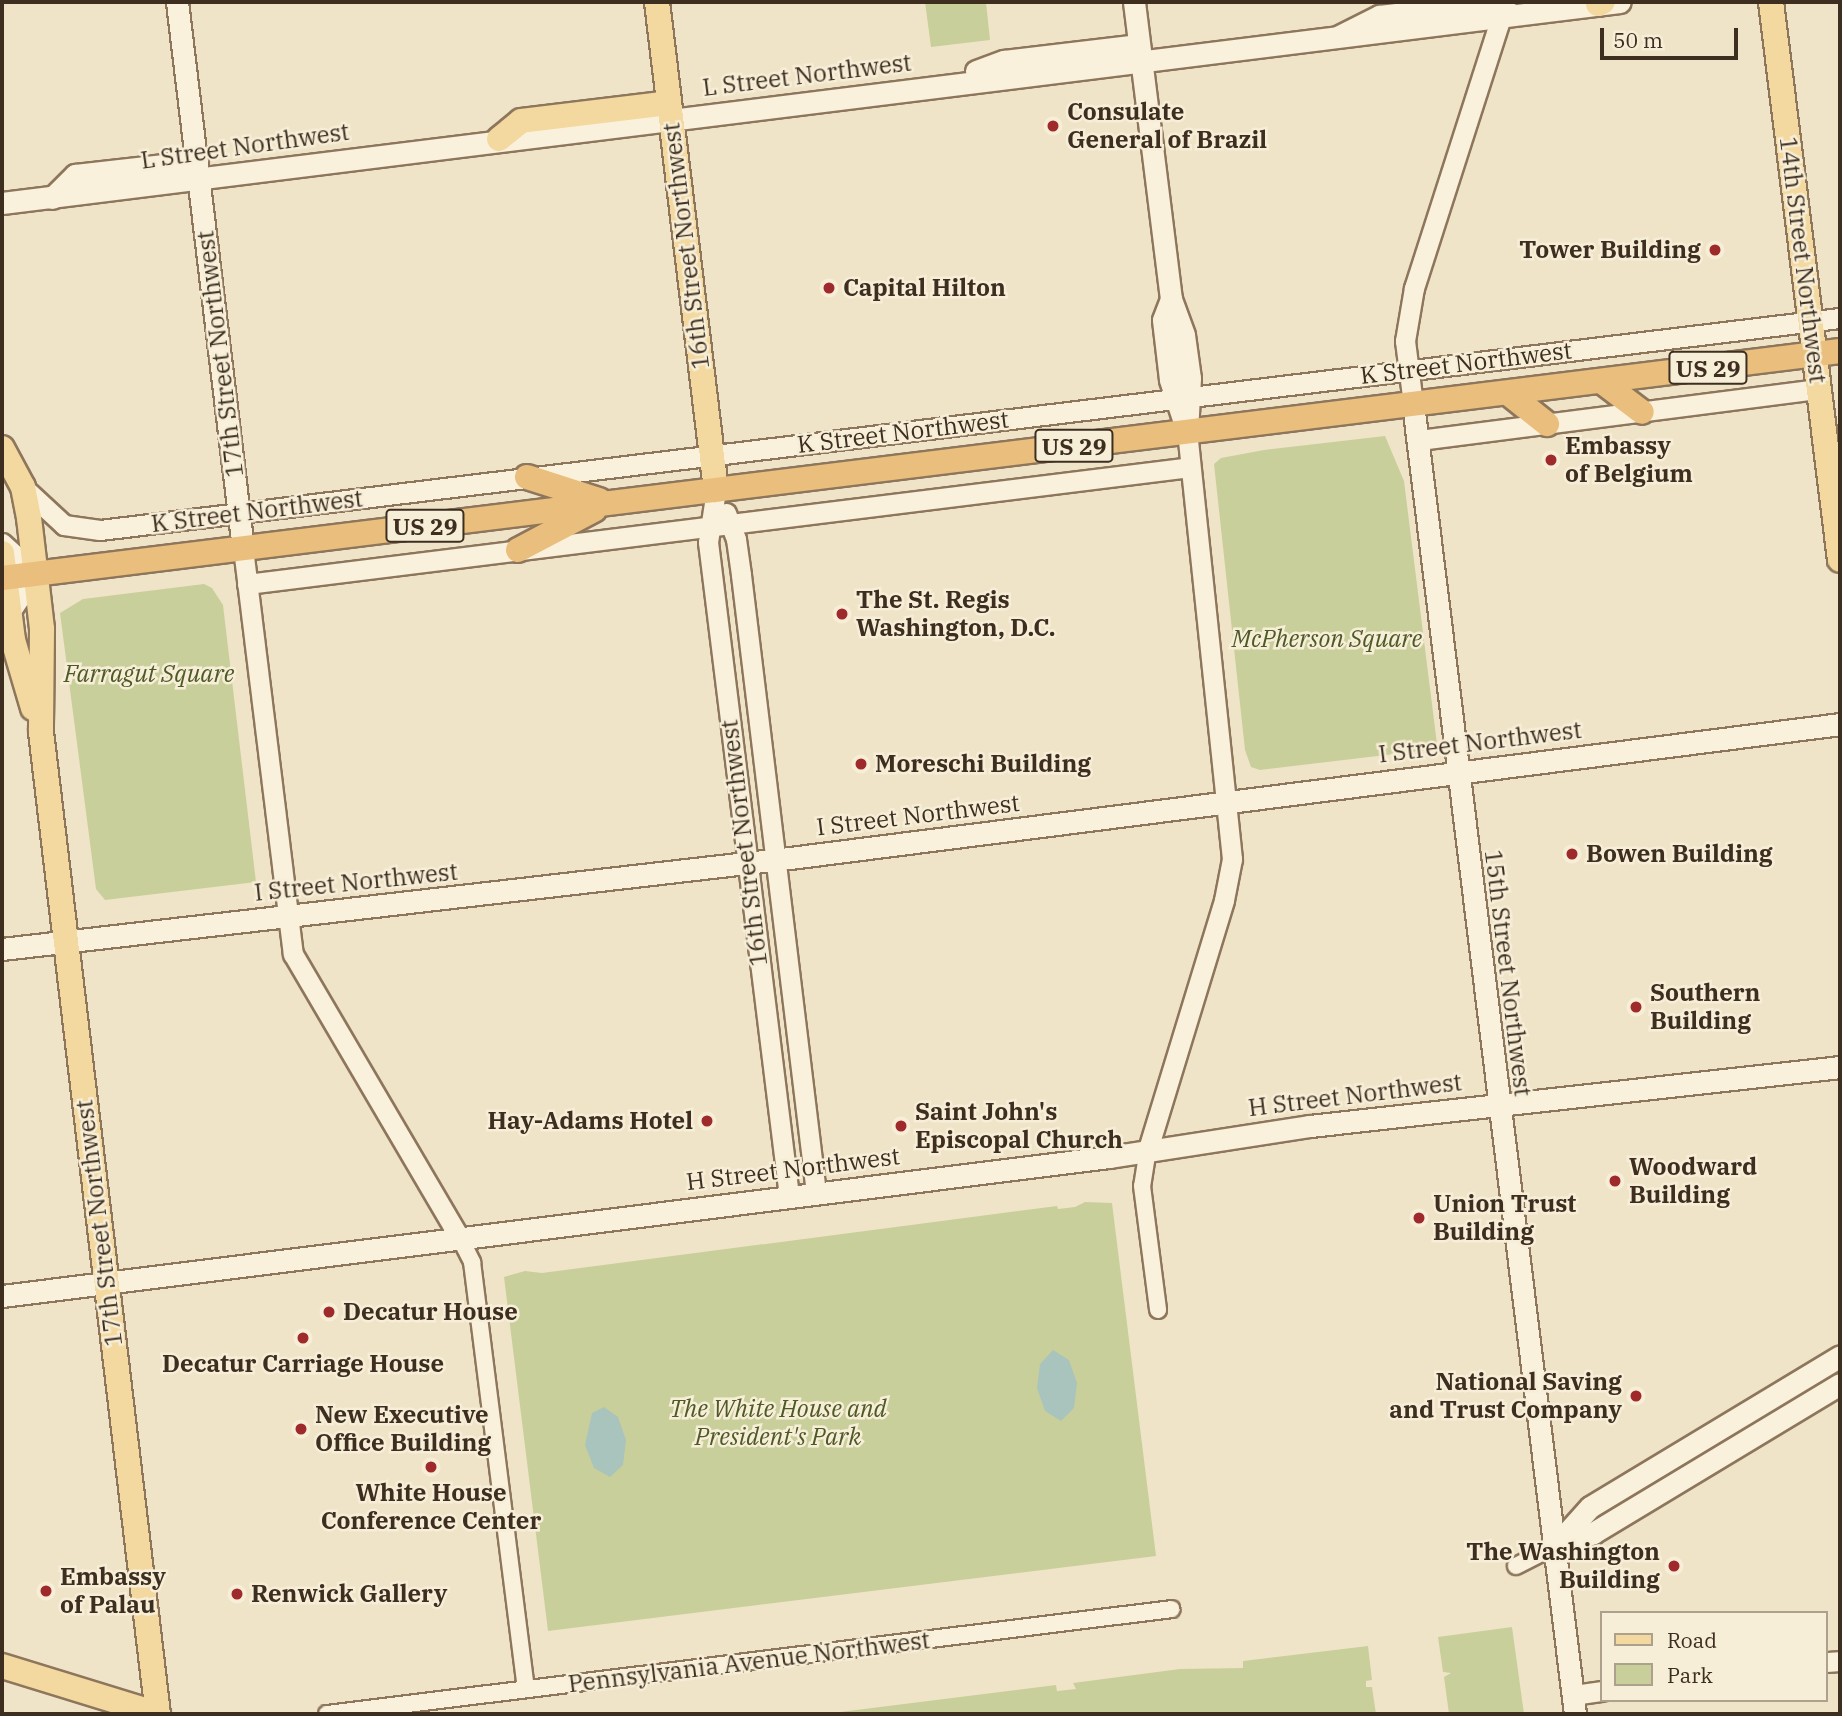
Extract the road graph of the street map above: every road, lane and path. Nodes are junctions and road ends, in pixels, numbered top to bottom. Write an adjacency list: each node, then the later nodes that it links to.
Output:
1 (177, 2): 10 (main road, 17th Street Northwest)
2 (657, 2): 8 (main road, 16th Street Northwest)
3 (1134, 2): 7 (main road)
4 (1771, 2): 13 (main road, 14th Street Northwest)
5 (1607, 3): 6 (main road, L Street Northwest)
6 (1499, 6): 7 (main road, L Street Northwest); 16 (street)
7 (1140, 53): 8 (main road, L Street Northwest); 20 (main road)
8 (670, 110): 9 (main road); 27 (main road, 16th Street Northwest)
9 (499, 139): 10 (main road, L Street Northwest)
10 (198, 170): 11 (main road, L Street Northwest); 33 (main road, 17th Street Northwest)
11 (2, 204)
12 (1840, 318): 13 (street, K Street Northwest)
13 (1811, 321): 15 (main road, 14th Street Northwest); 16 (street, K Street Northwest)
14 (1840, 351): 15 (highway, K Street Northwest / US 29)
15 (1815, 355): 17 (highway, K Street Northwest / US 29); 18 (main road, 14th Street Northwest)
16 (1408, 370): 20 (street, K Street Northwest); 21 (street)
17 (1601, 381): 19 (highway, K Street Northwest / US 29); 22 (highway)
18 (1819, 389): 22 (street); 40 (main road, 14th Street Northwest)
19 (1508, 393): 21 (highway, K Street Northwest / US 29); 23 (highway)
20 (1182, 398): 24 (main road); 27 (street, K Street Northwest)
21 (1413, 404): 24 (highway, K Street Northwest / US 29); 25 (main road, 15th Street Northwest)
22 (1642, 412): 23 (street)
23 (1547, 424): 25 (street)
24 (1187, 432): 28 (street); 31 (highway, K Street Northwest / US 29)
25 (1419, 440): 47 (main road, 15th Street Northwest)
26 (2, 448): 30 (main road, 17th Street Northwest)
27 (712, 455): 29 (street, K Street Northwest); 31 (main road, 16th Street Northwest)
28 (1191, 467): 34 (street); 48 (street)
29 (527, 477): 32 (highway); 33 (street, K Street Northwest)
30 (23, 487): 33 (street, K Street Northwest); 41 (main road, 17th Street Northwest)
31 (716, 489): 32 (highway, K Street Northwest / US 29); 34 (street, 16th Street Northwest); 35 (street, 16th Street Northwest)
32 (607, 503): 37 (highway, K Street Northwest / US 29); 38 (highway)
33 (239, 513): 37 (main road, 17th Street Northwest)
34 (731, 524): 35 (street); 49 (street, 16th Street Northwest)
35 (710, 526): 38 (street); 50 (street, 16th Street Northwest)
36 (2, 543): 41 (street)
37 (243, 548): 41 (highway, K Street Northwest / US 29); 43 (street, 17th Street Northwest)
38 (518, 550): 43 (street)
39 (2, 553): 42 (main road, 17th Street Northwest)
40 (1840, 560)
41 (36, 574): 42 (highway, K Street Northwest / US 29); 44 (street); 46 (main road, 17th Street Northwest)
42 (4, 578): 44 (main road, 17th Street Northwest)
43 (247, 584): 51 (street, 17th Street Northwest)
44 (6, 618): 46 (main road, 17th Street Northwest)
45 (1840, 724): 47 (main road, I Street Northwest)
46 (41, 732): 52 (main road, 17th Street Northwest)
47 (1457, 771): 48 (main road, I Street Northwest); 55 (main road, 15th Street Northwest)
48 (1228, 800): 49 (main road, I Street Northwest); 56 (street)
49 (774, 860): 50 (main road, I Street Northwest); 57 (street, 16th Street Northwest)
50 (747, 862): 51 (main road, I Street Northwest); 58 (street, 16th Street Northwest)
51 (288, 915): 52 (main road, I Street Northwest); 59 (street, 17th Street Northwest)
52 (66, 942): 53 (main road, I Street Northwest); 60 (main road, 17th Street Northwest)
53 (2, 949)
54 (1840, 1067): 55 (main road, H Street Northwest)
55 (1498, 1104): 56 (main road, H Street Northwest); 65 (main road, 15th Street Northwest)
56 (1148, 1149): 57 (main road, H Street Northwest); 62 (street)
57 (816, 1193): 58 (main road, H Street Northwest)
58 (789, 1196): 59 (main road, H Street Northwest)
59 (461, 1240): 60 (main road, H Street Northwest); 69 (street)
60 (106, 1283): 61 (main road, H Street Northwest); 72 (main road, 17th Street Northwest)
61 (2, 1296)
62 (1158, 1310)
63 (1840, 1356): 65 (main road)
64 (1840, 1384): 65 (main road)
65 (1555, 1546): 66 (street); 71 (main road, 15th Street Northwest)
66 (1516, 1566)
67 (1172, 1609): 69 (street, Pennsylvania Avenue Northwest)
68 (2, 1666): 72 (main road)
69 (526, 1689): 73 (street, Pennsylvania Avenue Northwest)
70 (1601, 1690): 71 (street)
71 (1574, 1704)
72 (158, 1714)
73 (327, 1714)

